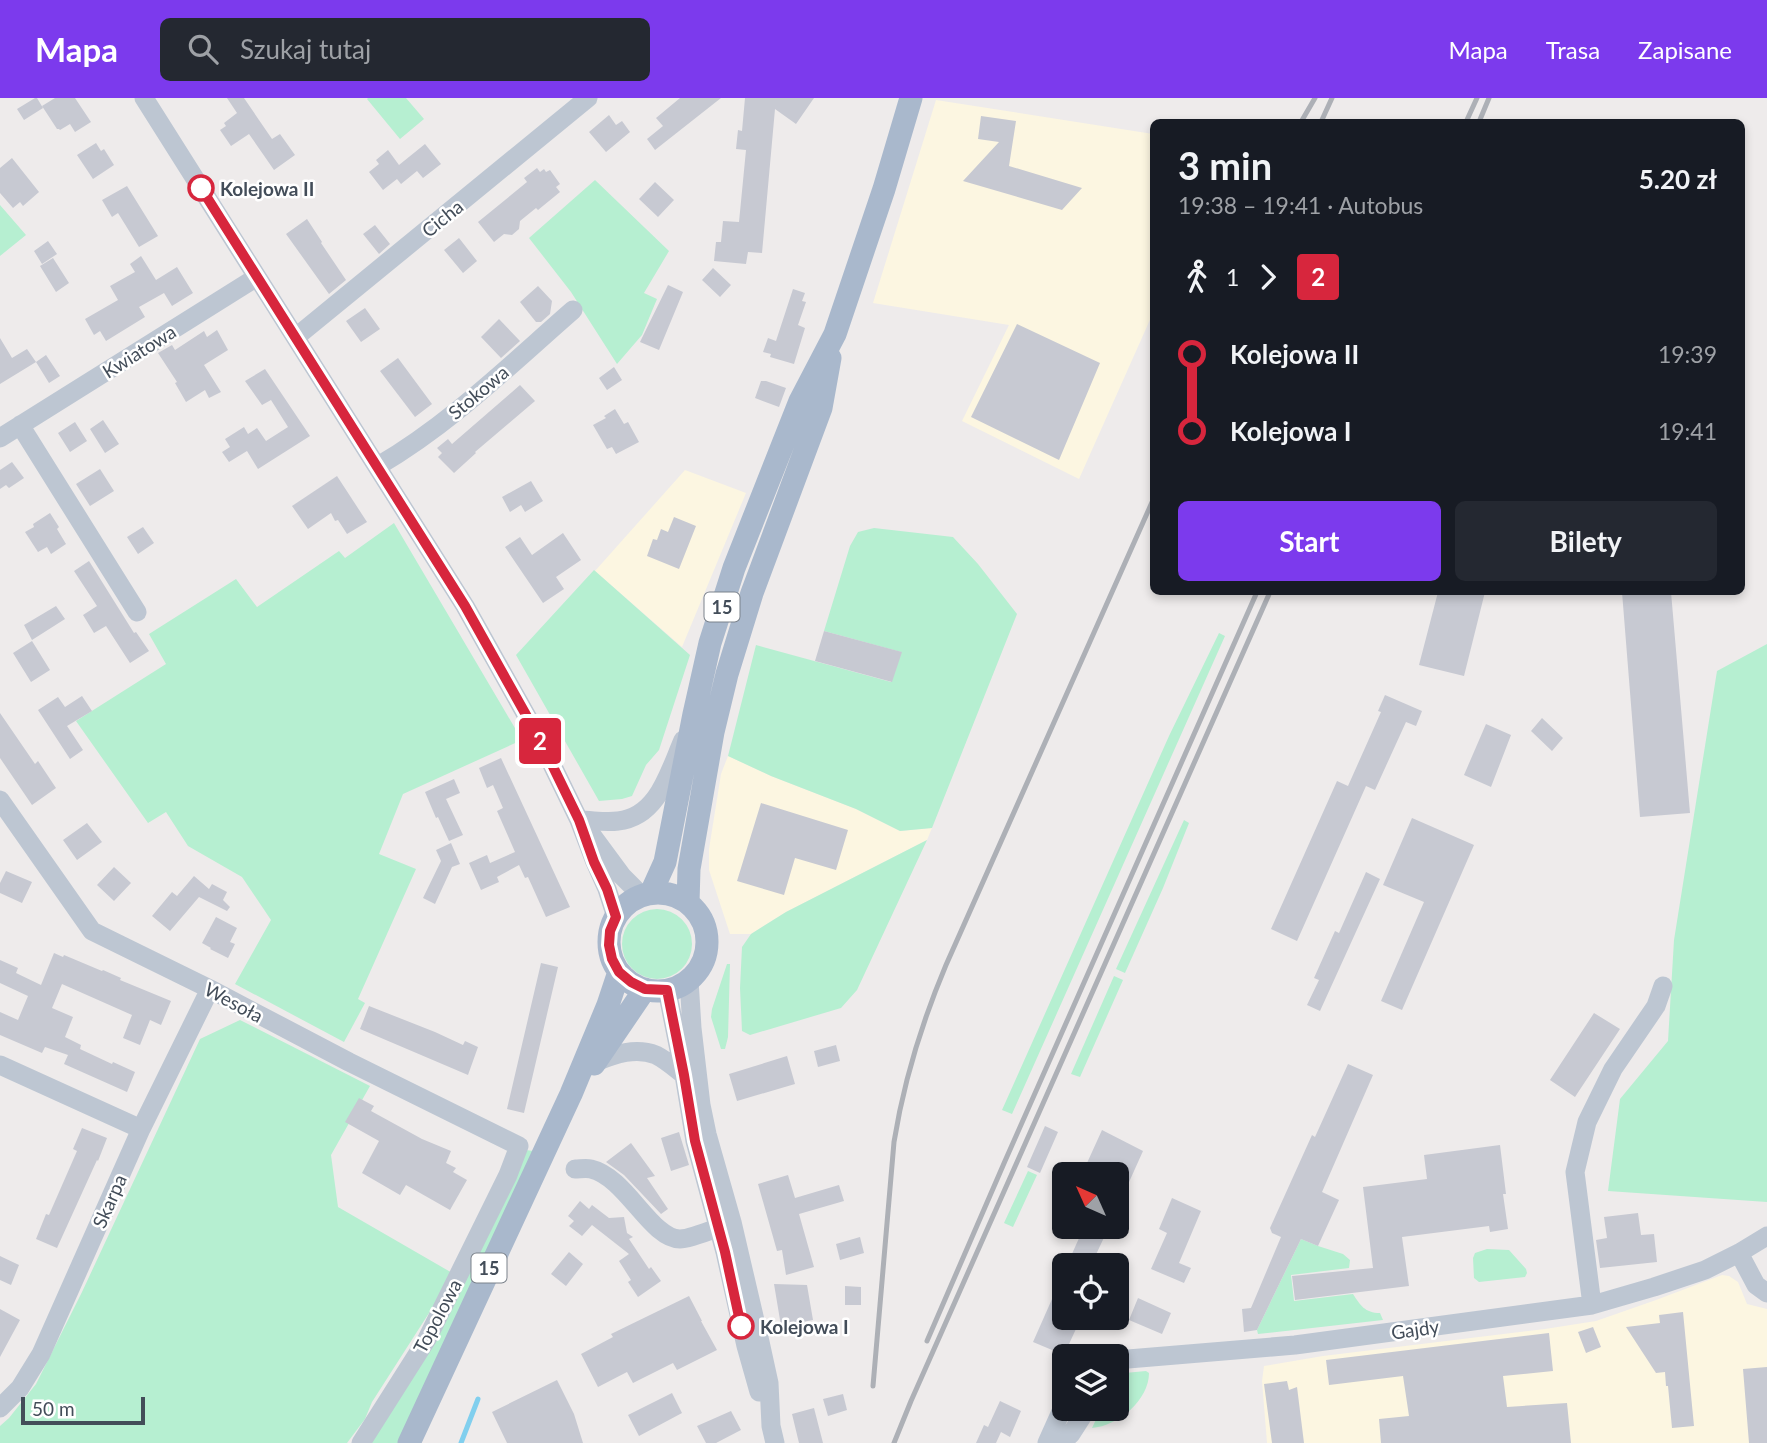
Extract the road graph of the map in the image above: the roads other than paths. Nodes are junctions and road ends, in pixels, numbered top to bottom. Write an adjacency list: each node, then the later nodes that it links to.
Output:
1 (145, 98): 4 (street)
2 (588, 98): 7 (street, Cicha)
3 (911, 98): 6 (main road, 15)
4 (257, 277): 7 (street); 8 (street, Kwiatowa)
5 (573, 310): 10 (street, Stokowa)
6 (835, 334): 12 (main road, 15); 16 (main road, 15)
7 (296, 337): 10 (street)
8 (20, 425): 9 (street, Kwiatowa); 11 (street)
9 (0, 438)
10 (378, 466): 14 (street)
11 (137, 612)
12 (694, 714): 14 (street); 15 (main road, 15)
13 (0, 800): 21 (street, Wesoła)
14 (579, 820): 15 (street); 17 (street)
15 (647, 895): 16 (main road); 17 (main road, 15)
16 (688, 903): 19 (main road)
17 (616, 917): 18 (main road)
18 (619, 972): 22 (main road); 26 (main road, 15)
19 (689, 980): 22 (main road); 30 (street)
20 (1663, 986): 34 (street)
21 (210, 989): 27 (street, Skarpa); 28 (street, Wesoła)
22 (656, 990): 23 (main road, 15); 25 (street)
23 (596, 1062): 25 (street); 26 (main road, 15)
24 (0, 1065): 27 (street)
25 (684, 1075): 30 (street)
26 (571, 1094): 41 (main road, 15)
27 (141, 1129): 36 (street, Skarpa)
28 (519, 1146): 40 (street, Topolowa)
29 (575, 1169): 30 (street)
30 (725, 1225): 39 (street)
31 (1767, 1236): 32 (street, Gajdy)
32 (1739, 1253): 33 (street); 34 (street, Gajdy)
33 (1767, 1293)
34 (1592, 1305): 35 (street, Gajdy)
35 (1129, 1360)
36 (0, 1408)
37 (1057, 1421): 42 (street)
38 (1079, 1421): 43 (street)
39 (773, 1434)
40 (361, 1443)
41 (409, 1443)
42 (1047, 1443)
43 (1061, 1443)

